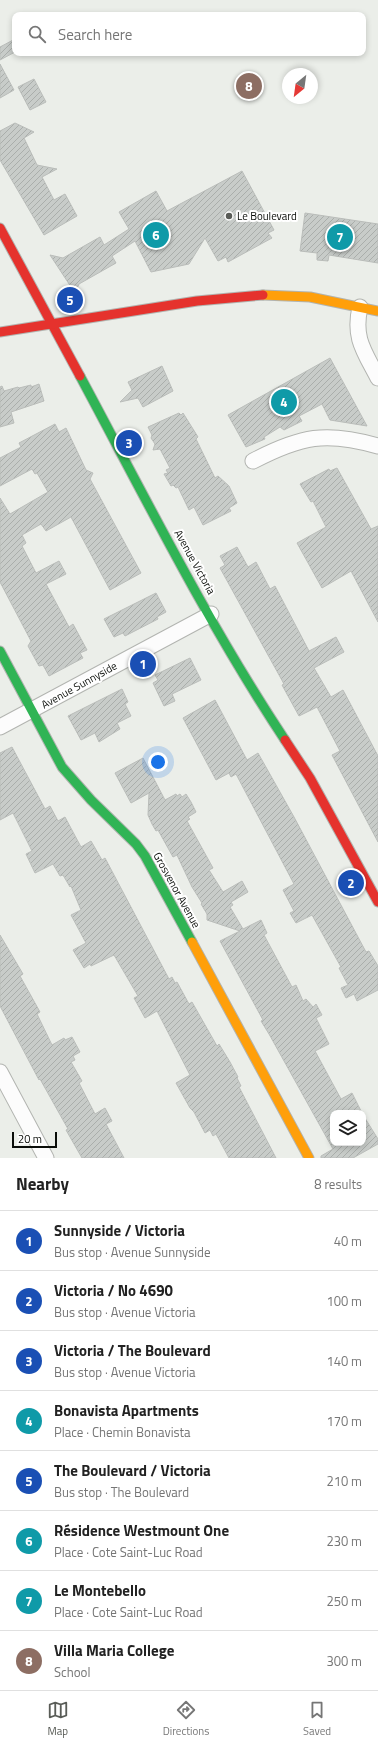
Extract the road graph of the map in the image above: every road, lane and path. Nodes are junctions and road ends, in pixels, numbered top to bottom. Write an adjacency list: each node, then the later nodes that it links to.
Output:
1 (0, 228): 4 (street, Avenue Victoria)
2 (360, 307): 3 (street); 4 (street); 6 (street)
3 (378, 311)
4 (51, 324): 5 (street); 9 (street, Avenue Victoria)
5 (0, 332)
6 (378, 378)
7 (378, 446): 8 (street)
8 (253, 461)
9 (211, 614): 11 (street, Avenue Sunnyside); 13 (street, Avenue Victoria)
10 (0, 651): 11 (street, Grosvenor Avenue)
11 (31, 711): 12 (street, Avenue Sunnyside); 16 (street, Grosvenor Avenue)
12 (0, 727)
13 (378, 902)
14 (0, 1072): 15 (street)
15 (46, 1158)
16 (309, 1158)

